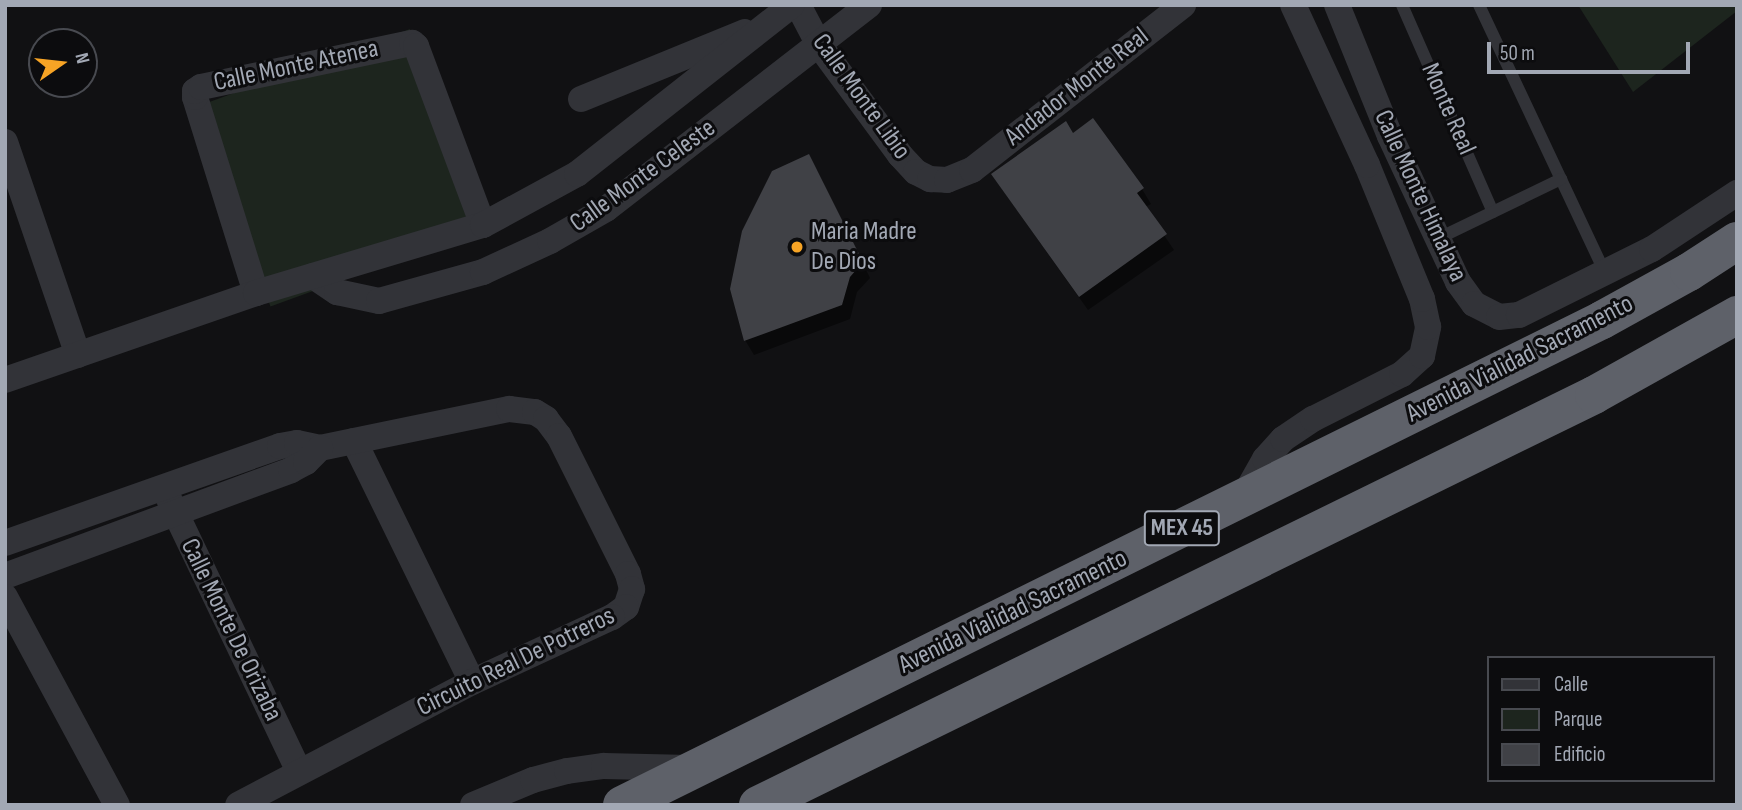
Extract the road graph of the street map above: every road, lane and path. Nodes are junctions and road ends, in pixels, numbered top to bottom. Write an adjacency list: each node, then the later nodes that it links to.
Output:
1 (798, 5): 9 (street, Calle Monte Libio)
2 (869, 5): 9 (street, Calle Monte Celeste)
3 (1183, 5): 14 (street, Andador Monte Real)
4 (1293, 5): 13 (street, Calle Monte Himalaya)
5 (1337, 5): 11 (street, Calle Monte Himalaya)
6 (1402, 5): 19 (lane, Monte Real)
7 (1479, 5): 16 (lane)
8 (783, 13): 10 (street); 15 (street, Calle Monte Celeste)
9 (819, 45): 14 (street, Calle Monte Libio); 18 (street, Calle Monte Celeste)
10 (581, 99)
11 (1390, 136): 13 (street); 21 (street, Calle Monte Himalaya)
12 (5, 142): 27 (street)
13 (1359, 148): 32 (street, Calle Monte Himalaya)
14 (972, 170)
15 (578, 174): 18 (street); 20 (street, Calle Monte Celeste)
16 (1561, 179): 19 (lane); 23 (lane)
17 (1737, 193): 23 (street, Calle Monte Himalaya)
18 (606, 209): 24 (street, Calle Monte Celeste)
19 (1493, 212): 21 (lane)
20 (483, 225): 24 (street, Calle Monte Celeste); 25 (street, Calle Monte Atenea)
21 (1437, 239): 23 (street, Calle Monte Himalaya)
22 (1737, 241): 32 (highway, Avenida Vialidad Sacramento / MEX 45)
23 (1605, 273)
24 (313, 276): 25 (street, Calle Monte Celeste)
25 (256, 293): 27 (street, Calle Monte Celeste)
26 (1737, 315): 44 (highway, MEX 45)
27 (78, 355): 28 (street, Calle Monte Celeste)
28 (5, 380)
29 (354, 441): 30 (street, Circuito Real De Potreros); 37 (street); 37 (street, Circuito Real De Potreros)
30 (320, 448): 31 (street, Circuito Real De Potreros); 33 (street, Circuito Real De Potreros)
31 (164, 487): 33 (street, Calle Monte De Orizaba); 34 (street, Circuito Real De Potreros)
32 (1243, 498): 38 (highway, Avenida Vialidad Sacramento / MEX 45)
33 (176, 514): 35 (street, Circuito Real De Potreros); 39 (street, Calle Monte De Orizaba)
34 (5, 543)
35 (5, 576)
36 (5, 597): 40 (street)
37 (472, 682): 39 (street, Circuito Real De Potreros)
38 (695, 769): 42 (street); 43 (highway, Avenida Vialidad Sacramento / MEX 45)
39 (299, 772): 41 (street, Circuito Real De Potreros)
40 (117, 805)
41 (238, 805)
42 (473, 805)
43 (622, 805)
44 (758, 805)

